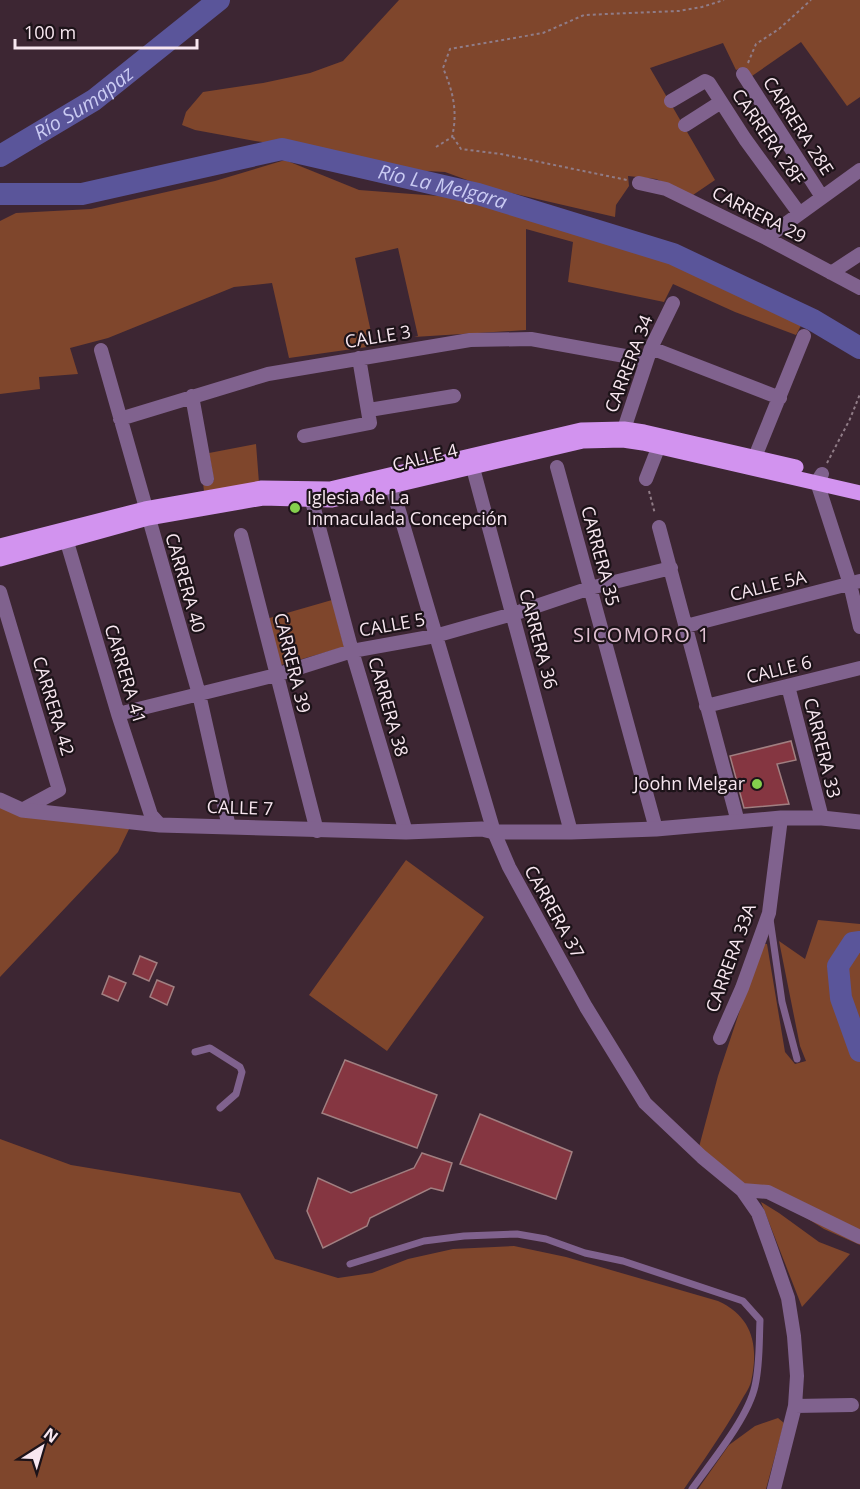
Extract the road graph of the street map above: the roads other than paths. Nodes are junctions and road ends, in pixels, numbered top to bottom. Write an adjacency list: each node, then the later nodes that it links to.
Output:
1 (744, 74): 7 (street, CARRERA 28E)
2 (671, 101): 3 (street, CARRERA 28F)
3 (721, 102): 4 (street); 8 (street, CARRERA 28F)
4 (685, 125)
5 (860, 170): 7 (street)
6 (639, 183): 9 (street, CARRERA 29)
7 (822, 197): 8 (street)
8 (799, 213): 9 (street)
9 (766, 238): 11 (street, CARRERA 29)
10 (860, 254): 11 (street)
11 (831, 273): 12 (street, CARRERA 29)
12 (860, 288)
13 (673, 303): 16 (street, CARRERA 34)
14 (804, 336): 20 (street)
15 (101, 350): 22 (street, CARRERA 40)
16 (649, 354): 17 (street, CALLE 3); 20 (street, CALLE 3); 23 (street, CARRERA 34)
17 (359, 358): 18 (street, CALLE 3); 21 (street)
18 (192, 396): 22 (street, CALLE 3); 30 (street)
19 (454, 396): 21 (street)
20 (780, 398): 26 (street)
21 (369, 410): 24 (street)
22 (120, 419): 36 (street, CARRERA 40)
23 (623, 434): 25 (main road, CALLE 4); 27 (main road, CALLE 4)
24 (304, 436)
25 (661, 441): 26 (main road, CALLE 4); 29 (main road, CALLE 4); 31 (street)
26 (755, 457): 29 (main road, CALLE 4)
27 (471, 461): 32 (main road, CALLE 4); 46 (street, CARRERA 36)
28 (557, 467): 44 (street, CARRERA 35)
29 (820, 478): 33 (main road, CALLE 4); 34 (main road, CALLE 4); 43 (street)
30 (207, 479)
31 (646, 479)
32 (390, 481): 35 (main road, CALLE 4); 49 (street, CARRERA 37)
33 (860, 483)
34 (860, 493)
35 (310, 494): 36 (main road, CALLE 4); 50 (street, CARRERA 38)
36 (147, 513): 38 (main road, CALLE 4); 54 (street, CARRERA 40)
37 (658, 528): 42 (street)
38 (65, 535): 40 (main road, CALLE 4); 41 (main road, CALLE 4); 56 (street, CARRERA 41)
39 (241, 535): 52 (street, CARRERA 39)
40 (0, 546)
41 (0, 559)
42 (671, 568): 44 (street, CALLE 5); 47 (street)
43 (855, 582): 47 (street, CALLE 5A); 48 (street)
44 (591, 588): 46 (street, CALLE 5); 64 (street, CARRERA 35)
45 (0, 592): 58 (street, CARRERA 42)
46 (513, 614): 49 (street, CALLE 5); 67 (street, CARRERA 36)
47 (686, 626): 55 (street)
48 (860, 627)
49 (435, 636): 50 (street, CALLE 5); 68 (street, CARRERA 37)
50 (352, 651): 52 (street, CALLE 5); 70 (street, CARRERA 38)
51 (860, 668): 53 (street, CALLE 6)
52 (276, 675): 54 (street, CALLE 5); 69 (street, CARRERA 39)
53 (788, 686): 55 (street, CALLE 6); 60 (street, CARRERA 33)
54 (199, 694): 56 (street, CALLE 5); 66 (street, CARRERA 40)
55 (706, 705): 61 (street)
56 (118, 714): 65 (street, CARRERA 41)
57 (0, 800): 58 (street, CALLE 7)
58 (22, 810): 65 (street, CALLE 7)
59 (860, 813): 60 (street, CALLE 7)
60 (821, 814): 61 (street, CALLE 7); 62 (street, CALLE 7); 63 (street, CALLE 7)
61 (737, 817): 62 (street, CALLE 7); 64 (street, CALLE 7)
62 (781, 818): 71 (street, CARRERA 33A)
63 (860, 822)
64 (654, 824): 67 (street, CALLE 7)
65 (160, 825): 66 (street, CALLE 7)
66 (229, 827): 69 (street, CALLE 7)
67 (570, 828): 68 (street, CALLE 7)
68 (489, 829): 70 (street, CALLE 7); 76 (street, CARRERA 37)
69 (317, 831): 70 (street, CALLE 7)
70 (406, 832)
71 (769, 913): 72 (street, CARRERA 33A); 74 (lane)
72 (720, 1038)
73 (195, 1052): 75 (lane)
74 (797, 1059)
75 (220, 1108)
76 (742, 1190): 77 (street); 80 (street, CARRERA 37)
77 (860, 1238)
78 (350, 1264): 81 (lane)
79 (852, 1405): 80 (street)
80 (795, 1406): 82 (street, CARRERA 37)
81 (692, 1489)
82 (774, 1489)

